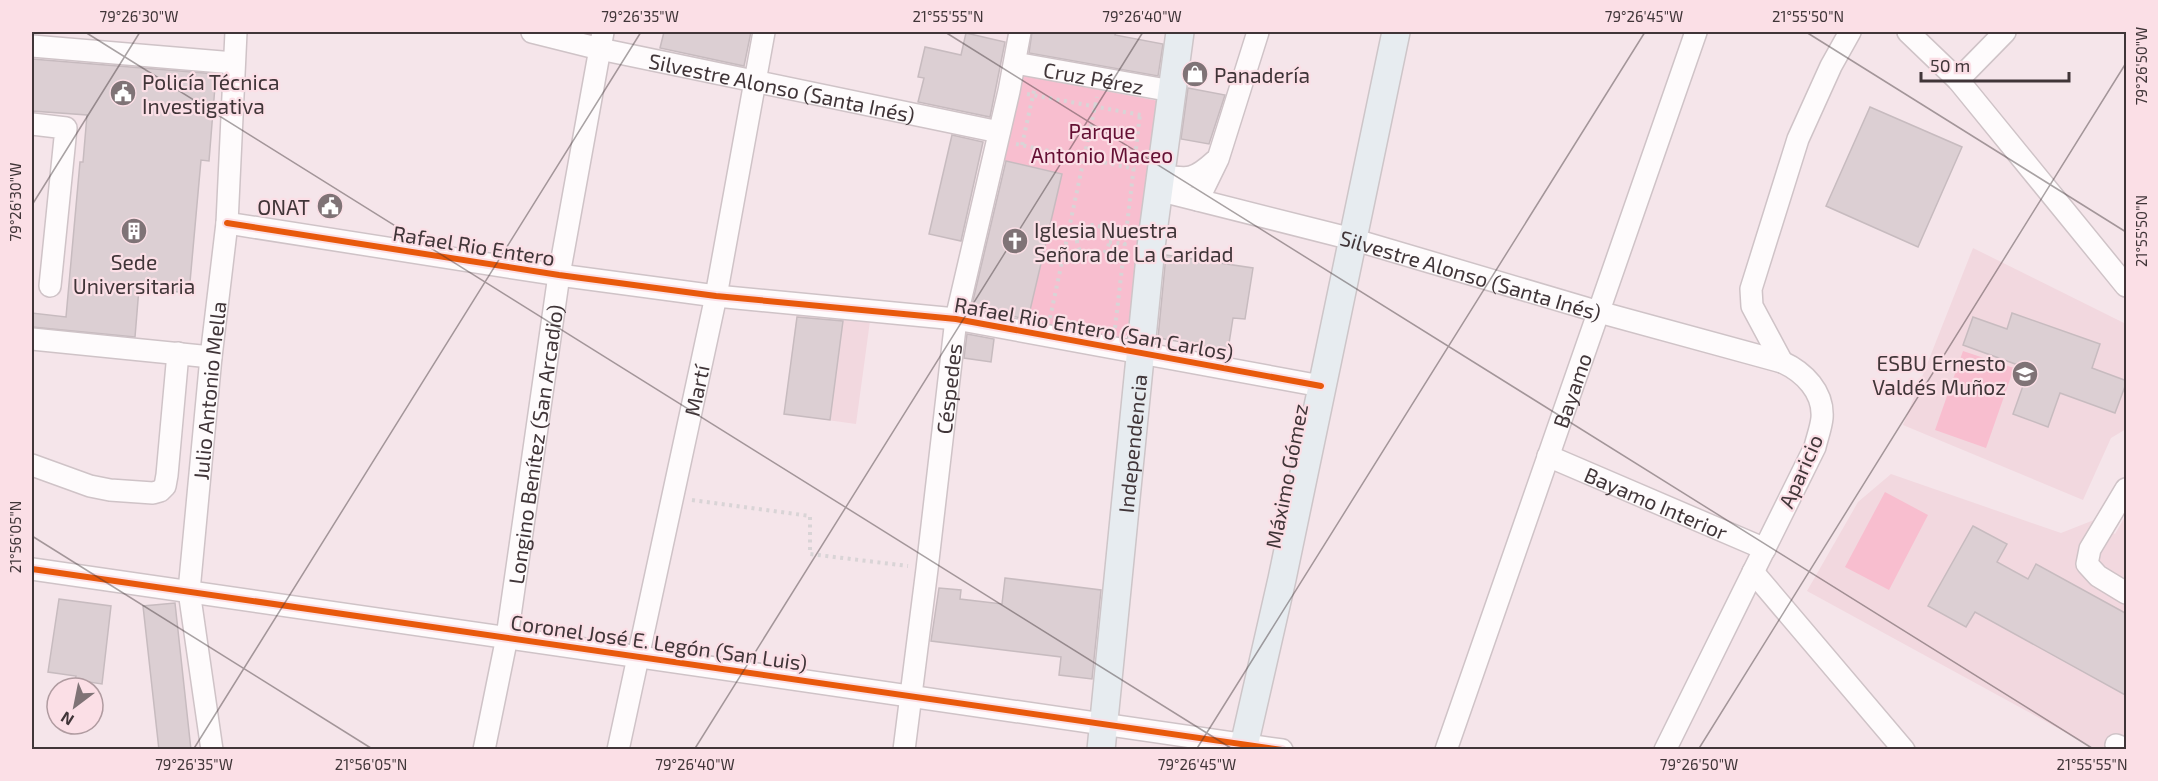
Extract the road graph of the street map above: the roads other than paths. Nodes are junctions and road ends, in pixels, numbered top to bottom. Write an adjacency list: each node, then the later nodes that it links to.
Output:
1 (236, 32): 14 (street, Julio Antonio Mella)
2 (532, 32): 12 (street, Silvestre Alonso (Santa Inés))
3 (764, 32): 16 (street, Martí)
4 (1020, 32): 15 (street, Céspedes)
5 (1180, 32): 18 (main road, Independencia)
6 (1258, 32): 21 (street)
7 (1396, 32): 25 (main road, Máximo Gómez)
8 (1696, 32): 30 (street, Bayamo)
9 (1850, 32): 36 (street, Aparicio)
10 (1908, 32): 17 (street)
11 (2005, 32): 17 (street)
12 (601, 40): 16 (street, Silvestre Alonso (Santa Inés)); 26 (street, Longino Benítez (San Arcadio))
13 (32, 46): 14 (street)
14 (234, 63): 24 (street, Julio Antonio Mella)
15 (1014, 63): 18 (street, Cruz Pérez); 20 (street, Céspedes)
16 (754, 80): 20 (street, Silvestre Alonso (Santa Inés)); 29 (street, Martí)
17 (1958, 80): 28 (street)
18 (1172, 91): 22 (main road, Independencia)
19 (32, 124): 27 (street)
20 (998, 136): 31 (street, Céspedes)
21 (1218, 159): 22 (street); 23 (street)
22 (1160, 182): 23 (street, Silvestre Alonso (Santa Inés)); 33 (main road, Independencia)
23 (1198, 200): 25 (street, Silvestre Alonso (Santa Inés))
24 (227, 223): 26 (street, Rafael Rio Entero); 35 (street, Julio Antonio Mella)
25 (1352, 239): 30 (street, Silvestre Alonso (Santa Inés)); 37 (main road, Máximo Gómez)
26 (559, 275): 29 (street, Rafael Rio Entero); 46 (street, Longino Benítez (San Arcadio))
27 (50, 286)
28 (2127, 286)
29 (716, 296): 31 (street, Rafael Rio Entero (San Carlos)); 47 (street, Martí)
30 (1599, 312): 36 (street, Silvestre Alonso (Santa Inés)); 38 (street, Bayamo)
31 (956, 319): 33 (street, Rafael Rio Entero (San Carlos)); 48 (street, Céspedes)
32 (32, 339): 34 (street)
33 (1140, 351): 37 (street, Rafael Rio Entero (San Carlos)); 49 (main road, Independencia)
34 (178, 353): 35 (street); 39 (street)
35 (211, 357): 44 (street, Julio Antonio Mella)
36 (1782, 362): 41 (street, Aparicio)
37 (1321, 386): 50 (main road, Máximo Gómez)
38 (1548, 456): 41 (street, Bayamo Interior); 56 (street, Bayamo)
39 (32, 465)
40 (2127, 489): 45 (street)
41 (1765, 549): 43 (street, Aparicio)
42 (32, 569): 44 (street, Coronel José E. Legón (San Luis))
43 (1753, 572): 57 (street); 58 (street)
44 (189, 591): 46 (street, Coronel José E. Legón (San Luis)); 51 (street, Julio Antonio Mella)
45 (2127, 593)
46 (507, 637): 47 (street, Coronel José E. Legón (San Luis)); 52 (street, Longino Benítez (San Arcadio))
47 (639, 657): 48 (street, Coronel José E. Legón (San Luis)); 53 (street, Martí)
48 (911, 696): 49 (street, Coronel José E. Legón (San Luis)); 54 (street, Céspedes)
49 (1102, 736): 50 (street, Coronel José E. Legón (San Luis))
50 (1244, 747): 55 (street, Coronel José E. Legón (San Luis))
51 (212, 750)
52 (484, 750)
53 (618, 750)
54 (904, 750)
55 (1282, 750)
56 (1446, 750)
57 (1665, 750)
58 (1904, 750)

